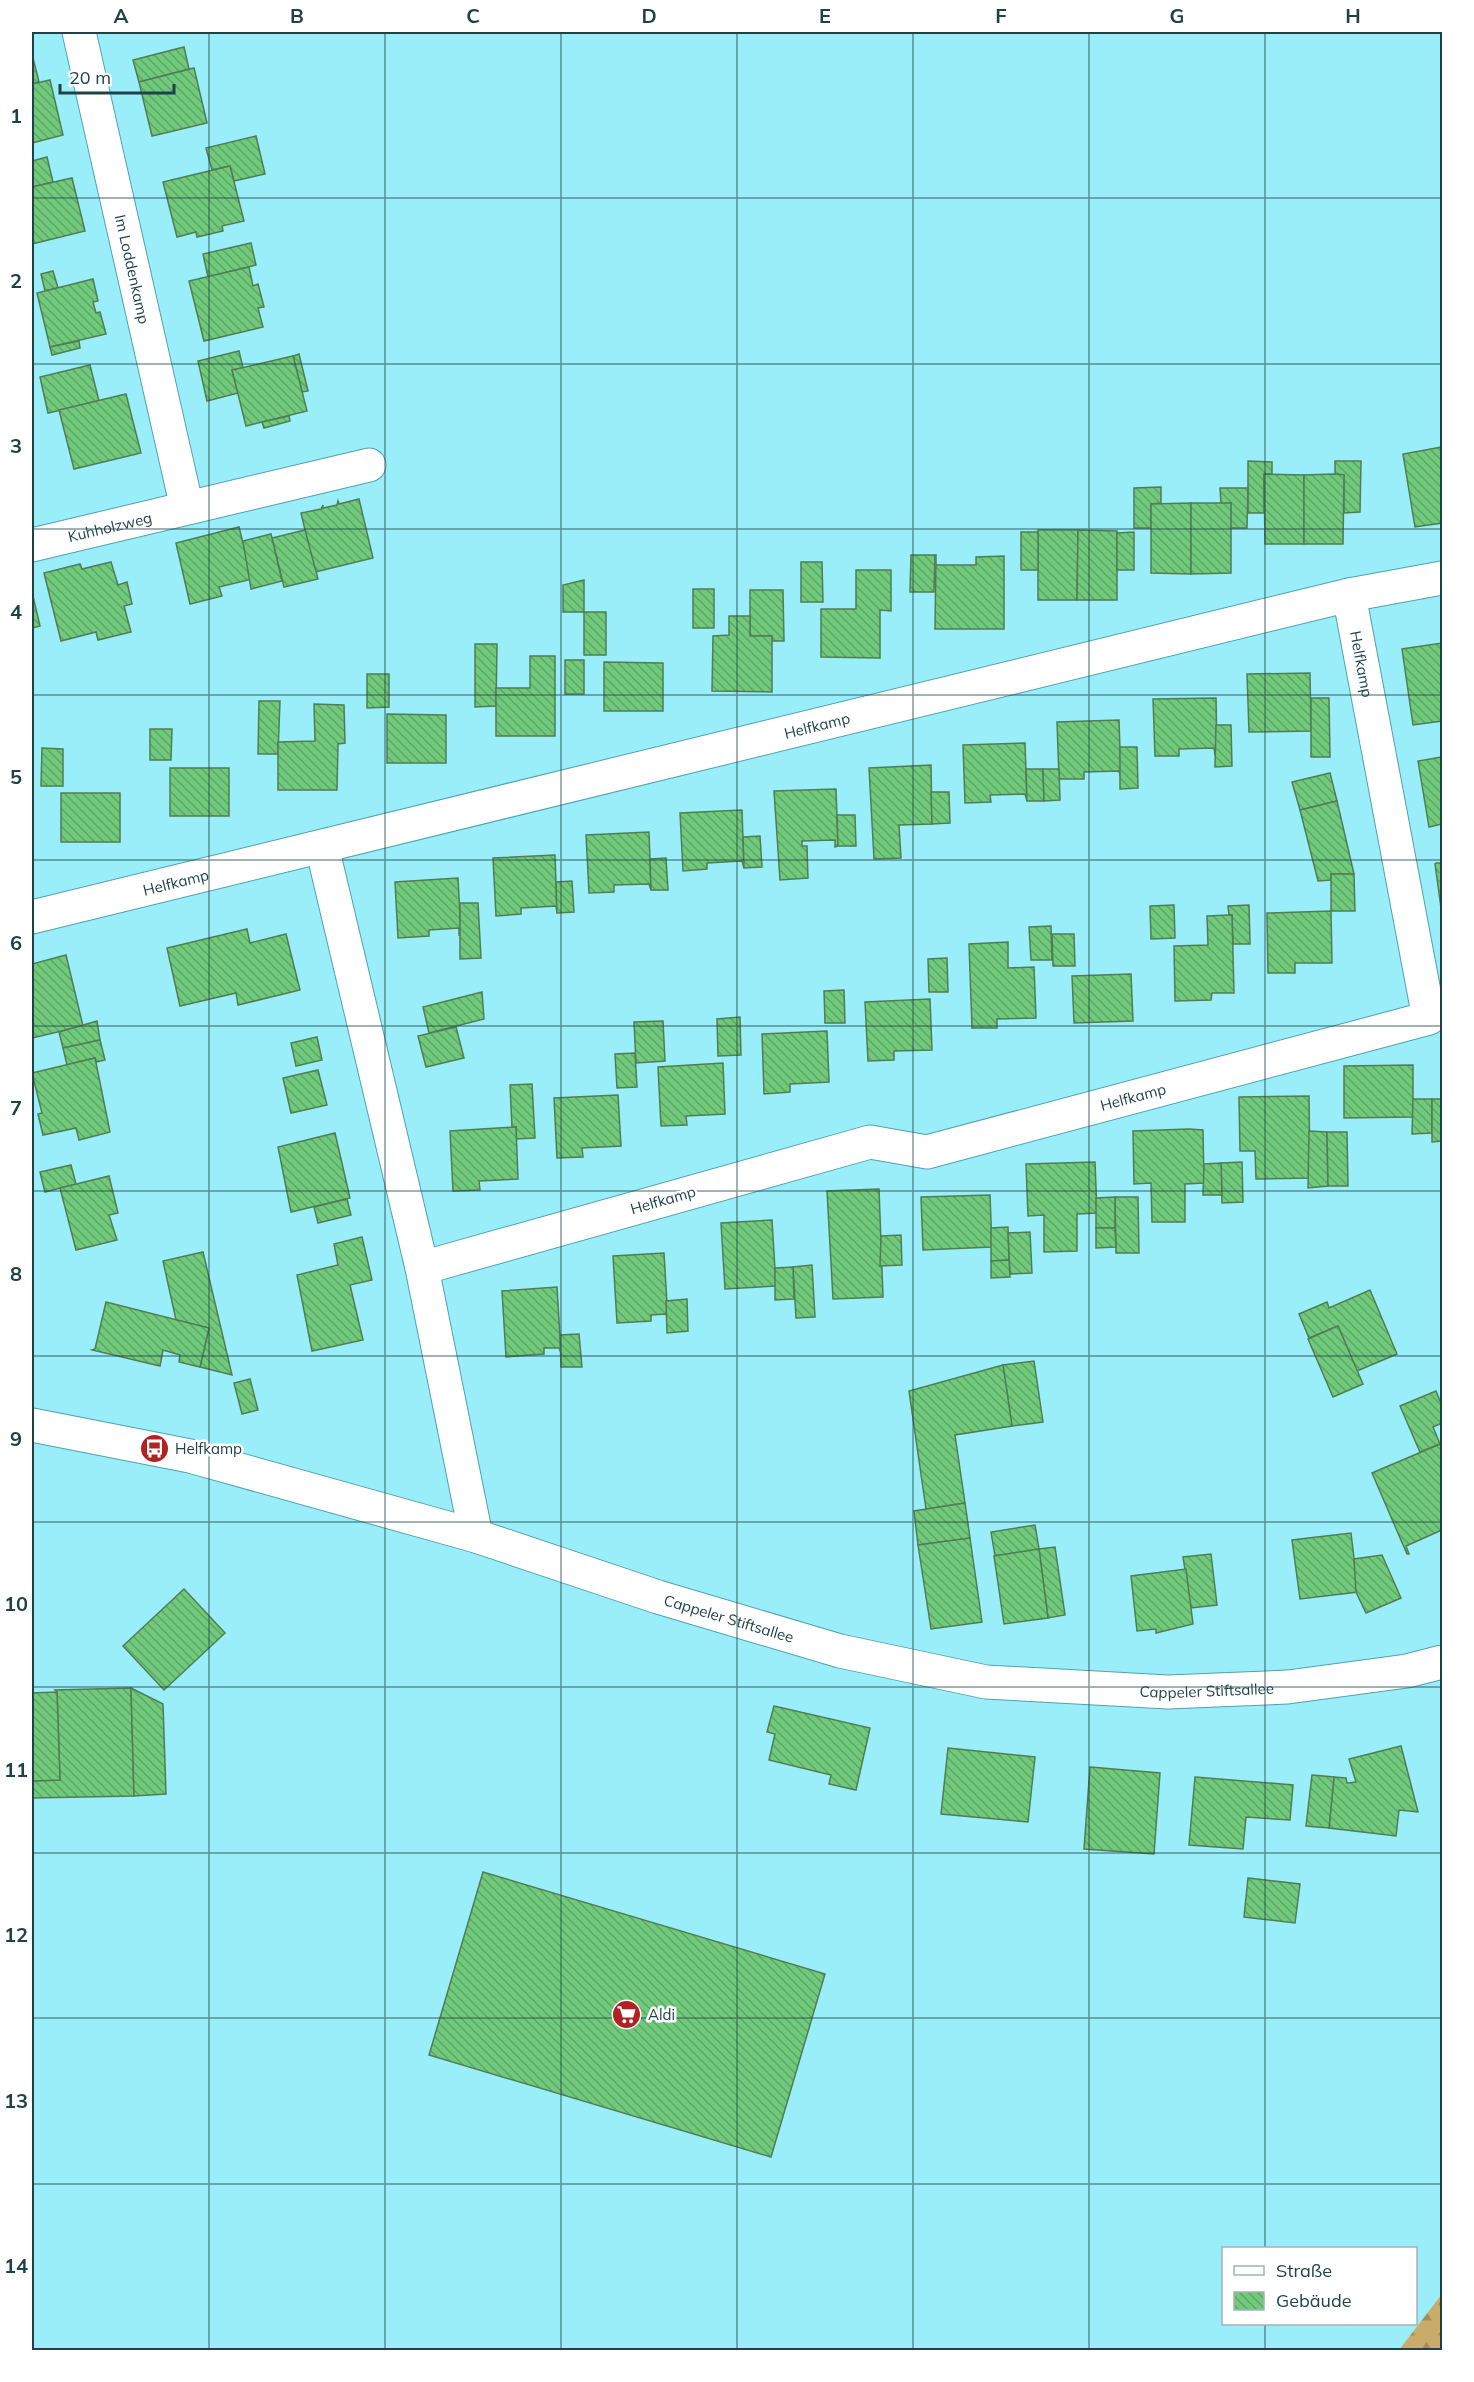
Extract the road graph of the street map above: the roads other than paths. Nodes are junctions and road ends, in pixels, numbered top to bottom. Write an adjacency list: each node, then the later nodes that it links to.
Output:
1 (79, 32): 3 (street, Im Loddenkamp)
2 (369, 465): 3 (street, Kuhholzweg)
3 (188, 508): 4 (street, Kuhholzweg)
4 (32, 545)
5 (1443, 578): 6 (street, Helfkamp)
6 (1349, 596): 7 (street, Helfkamp); 9 (street, Helfkamp)
7 (322, 847): 8 (street, Helfkamp); 9 (street)
8 (32, 917)
9 (422, 1268): 11 (street)
10 (32, 1425): 11 (street, Cappeler Stiftsallee)
11 (476, 1536): 12 (street, Cappeler Stiftsallee)
12 (1443, 1662)

